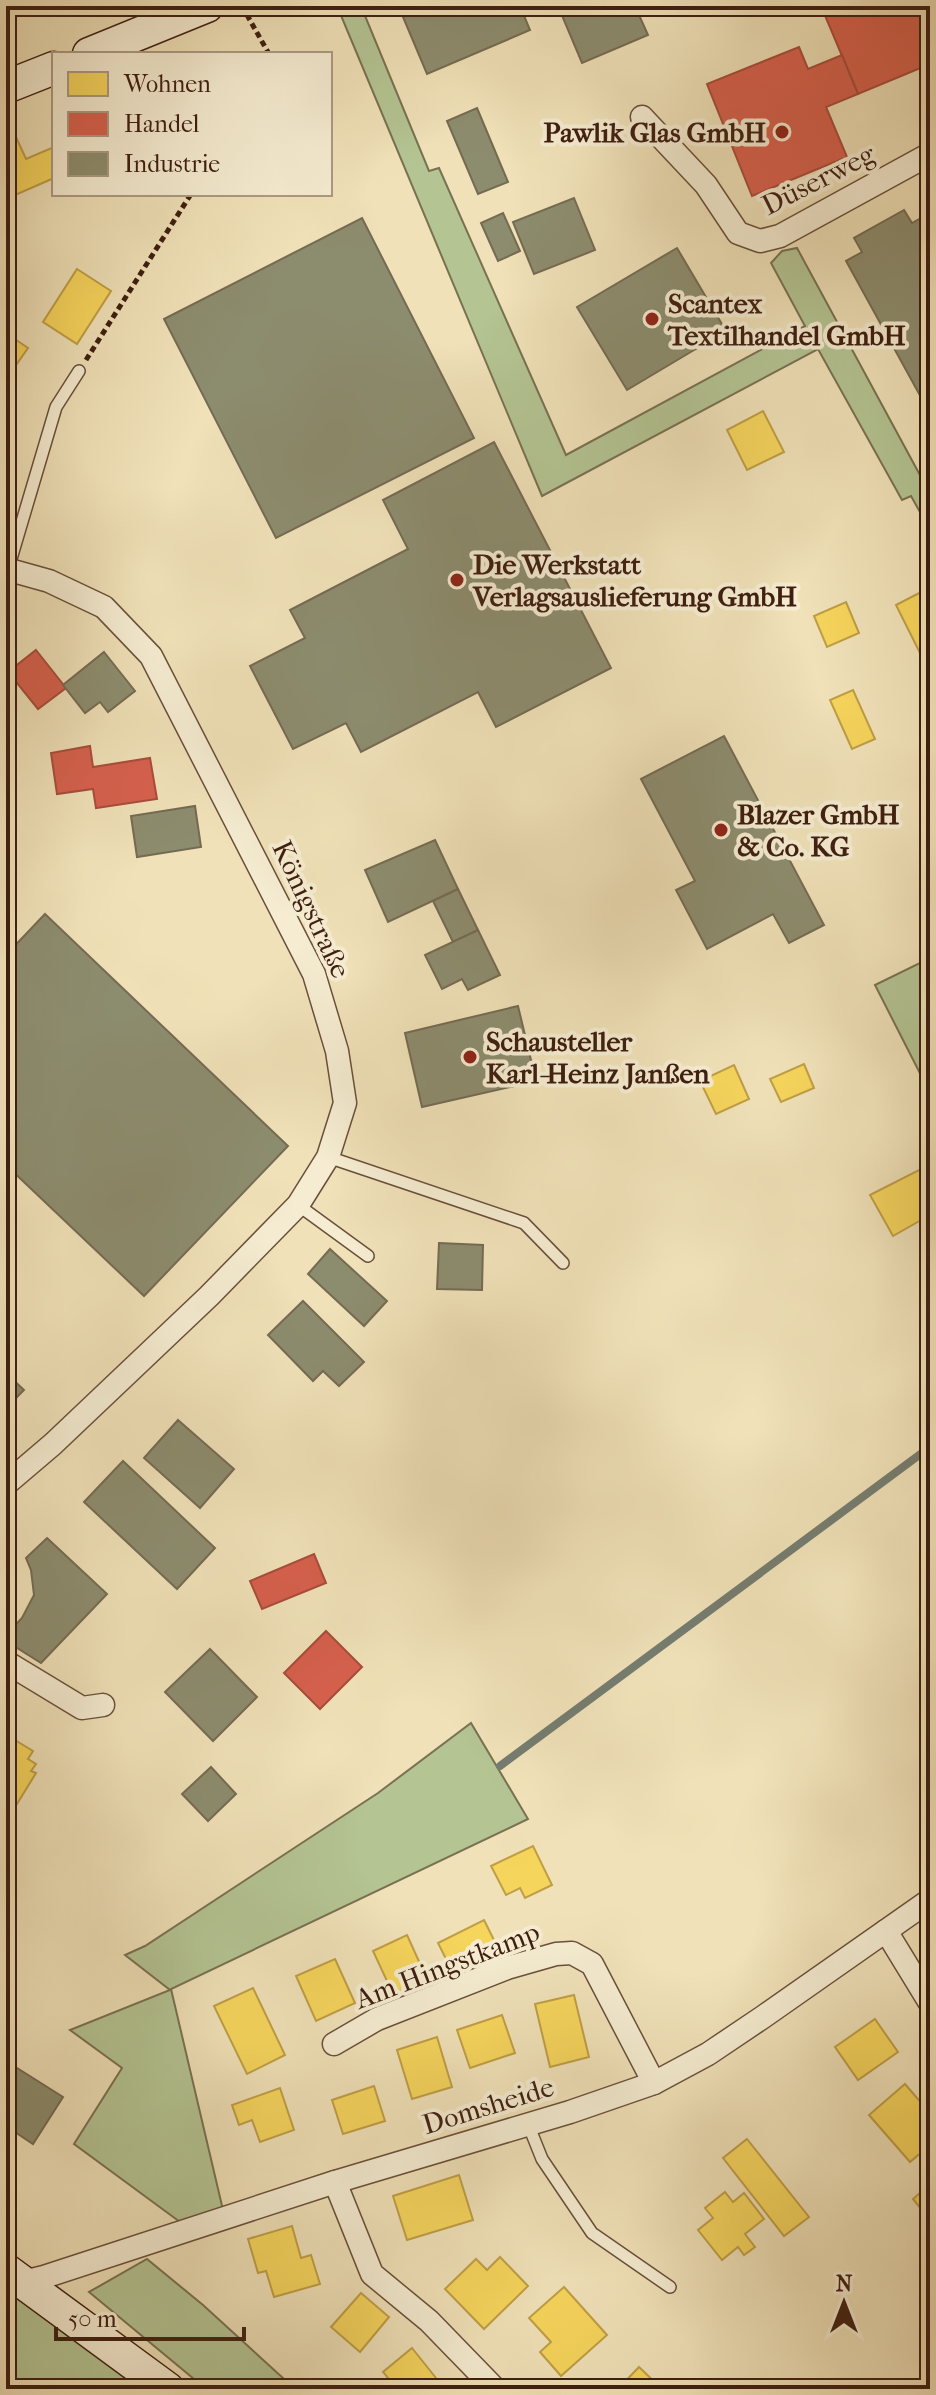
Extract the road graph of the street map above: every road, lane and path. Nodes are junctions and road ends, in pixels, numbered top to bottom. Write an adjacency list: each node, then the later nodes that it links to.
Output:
1 (207, 6): 3 (main road)
2 (242, 6): 4 (path)
3 (94, 52)
4 (268, 52)
5 (52, 69): 6 (main road)
6 (6, 87)
7 (642, 117): 8 (street, Düserweg)
8 (930, 154)
9 (190, 196): 10 (path)
10 (79, 371): 11 (lane)
11 (7, 569): 12 (street, Königstraße)
12 (328, 1157): 13 (street, Königstraße); 15 (lane)
13 (298, 1205): 14 (lane); 16 (street, Königstraße)
14 (368, 1256)
15 (563, 1263)
16 (6, 1484)
17 (6, 1662): 18 (street)
18 (103, 1705)
19 (930, 1900): 20 (street, Domsheide)
20 (886, 1931): 21 (street); 23 (street, Domsheide)
21 (930, 2003)
22 (334, 2044): 23 (street, Am Hingstkamp)
23 (654, 2083): 24 (street, Domsheide)
24 (528, 2124): 25 (street, Domsheide); 27 (lane)
25 (335, 2182): 26 (street, Domsheide); 29 (street)
26 (11, 2279): 28 (main road)
27 (670, 2287)
28 (168, 2389)
29 (495, 2389)

